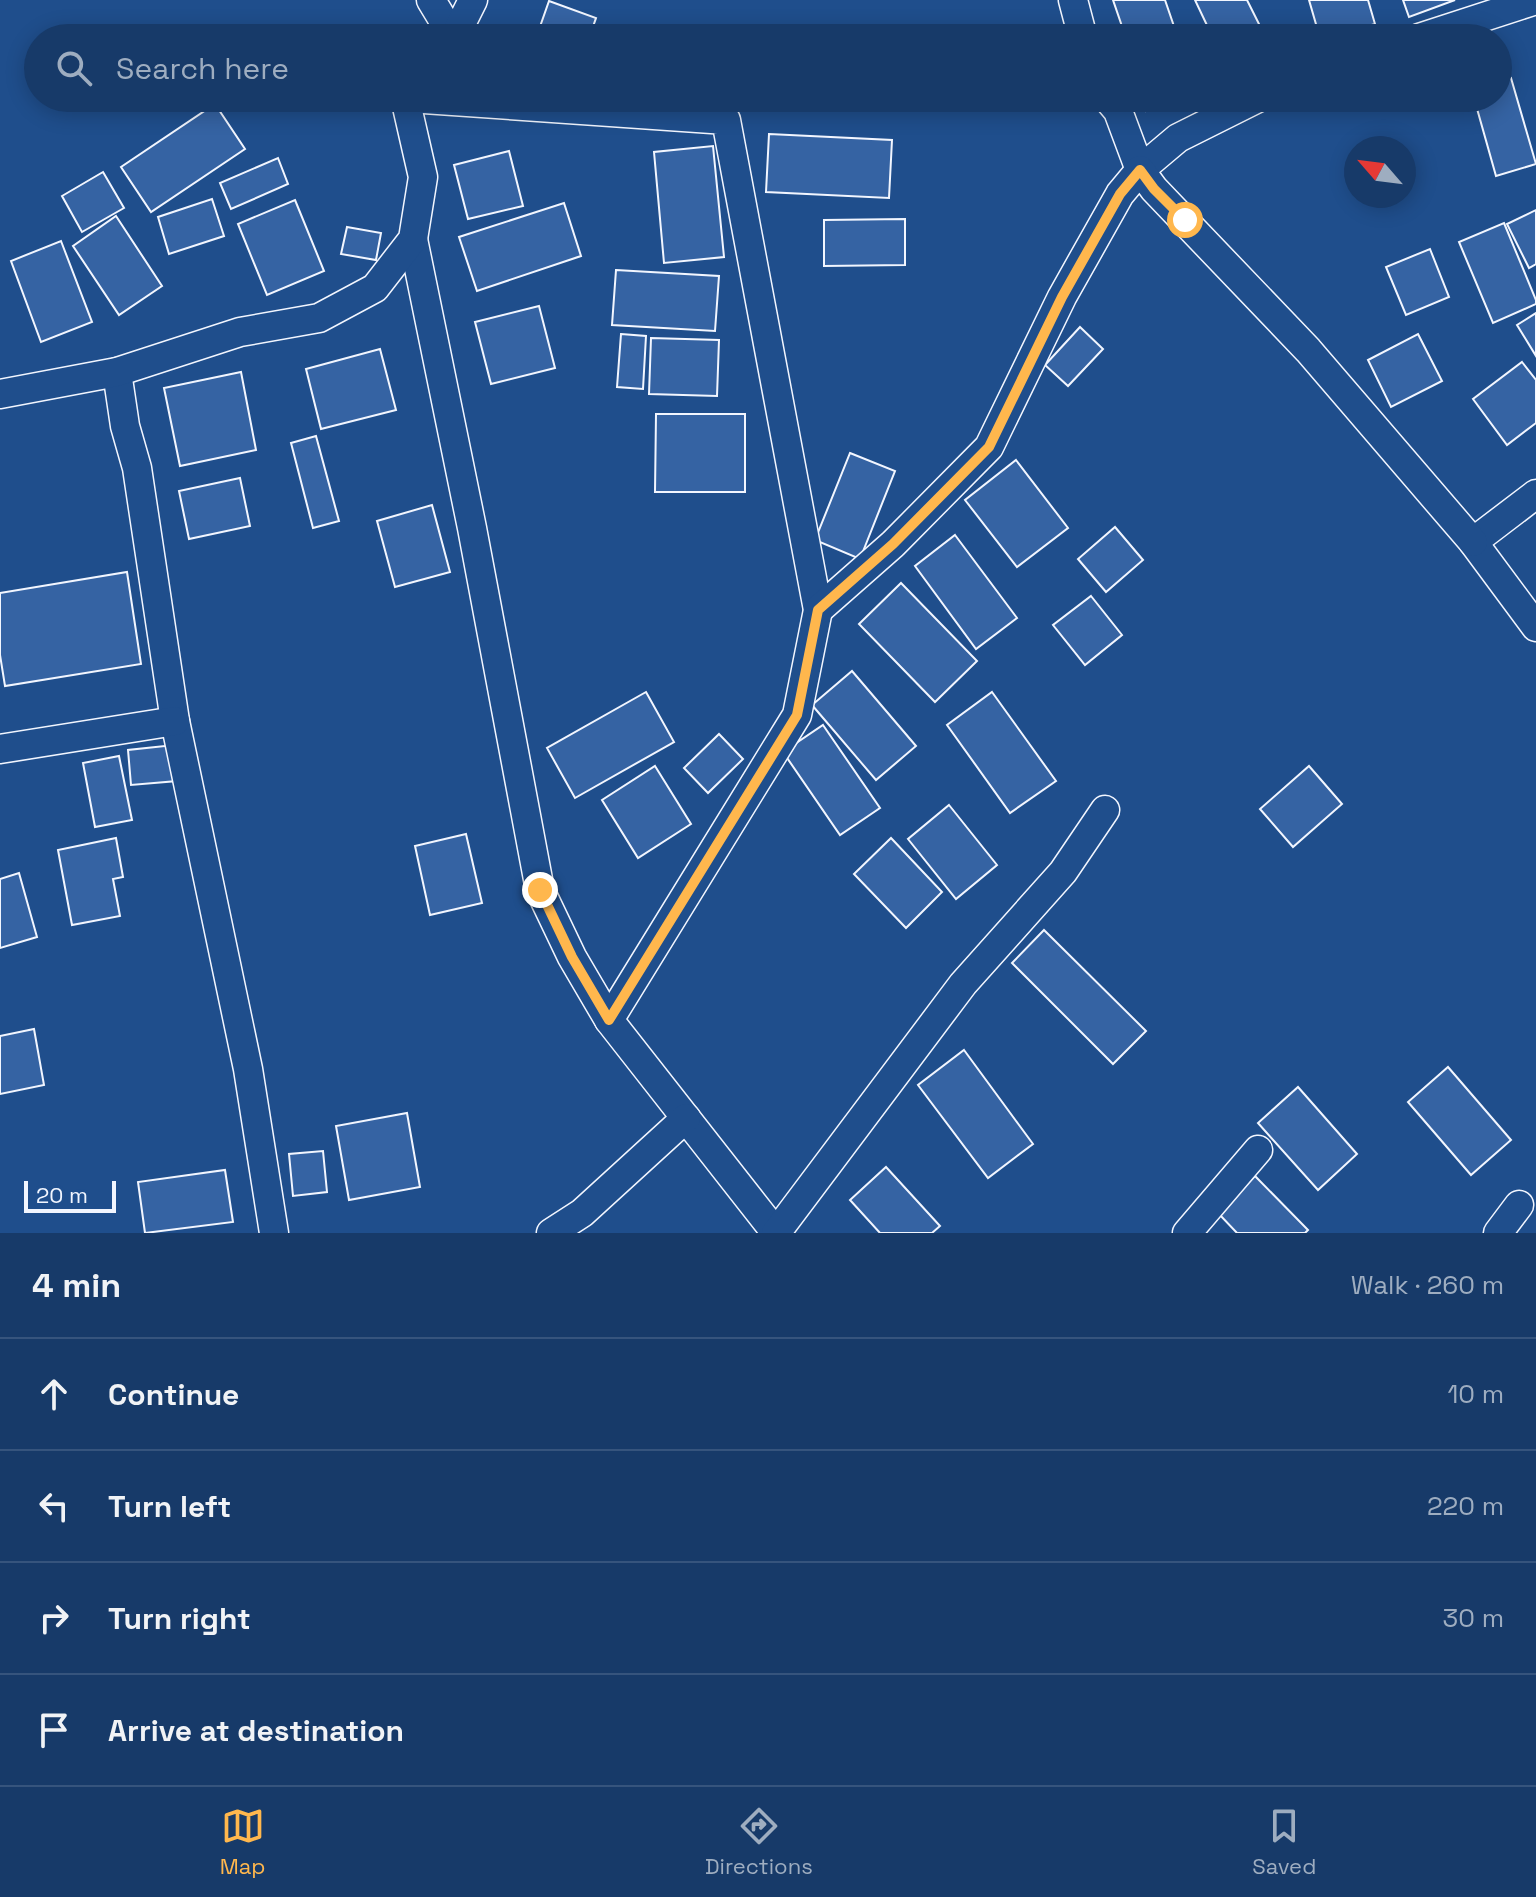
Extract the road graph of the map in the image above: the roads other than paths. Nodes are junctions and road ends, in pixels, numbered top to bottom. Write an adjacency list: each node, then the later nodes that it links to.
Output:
1 (431, 0): 5 (street)
2 (473, 0): 6 (street)
3 (1073, 0): 7 (street)
4 (1536, 0): 8 (street)
5 (446, 24)
6 (461, 24)
7 (1079, 24)
8 (1462, 24)
9 (410, 112): 14 (street)
10 (610, 112): 19 (street)
11 (1118, 112): 13 (street)
12 (1230, 112): 13 (street)
13 (1140, 170): 18 (street); 19 (street)
14 (413, 239): 15 (street); 24 (street)
15 (117, 372): 16 (street); 21 (street)
16 (0, 394)
17 (1536, 494): 18 (street)
18 (1473, 542): 20 (street)
19 (818, 610): 24 (street)
20 (1536, 627)
21 (175, 721): 22 (street); 28 (street)
22 (0, 749)
23 (1105, 810): 30 (street)
24 (609, 1020): 25 (street)
25 (686, 1118): 29 (street); 30 (street)
26 (1258, 1150): 31 (street)
27 (1519, 1205): 32 (street)
28 (274, 1233)
29 (551, 1233)
30 (776, 1233)
31 (1187, 1233)
32 (1498, 1233)

